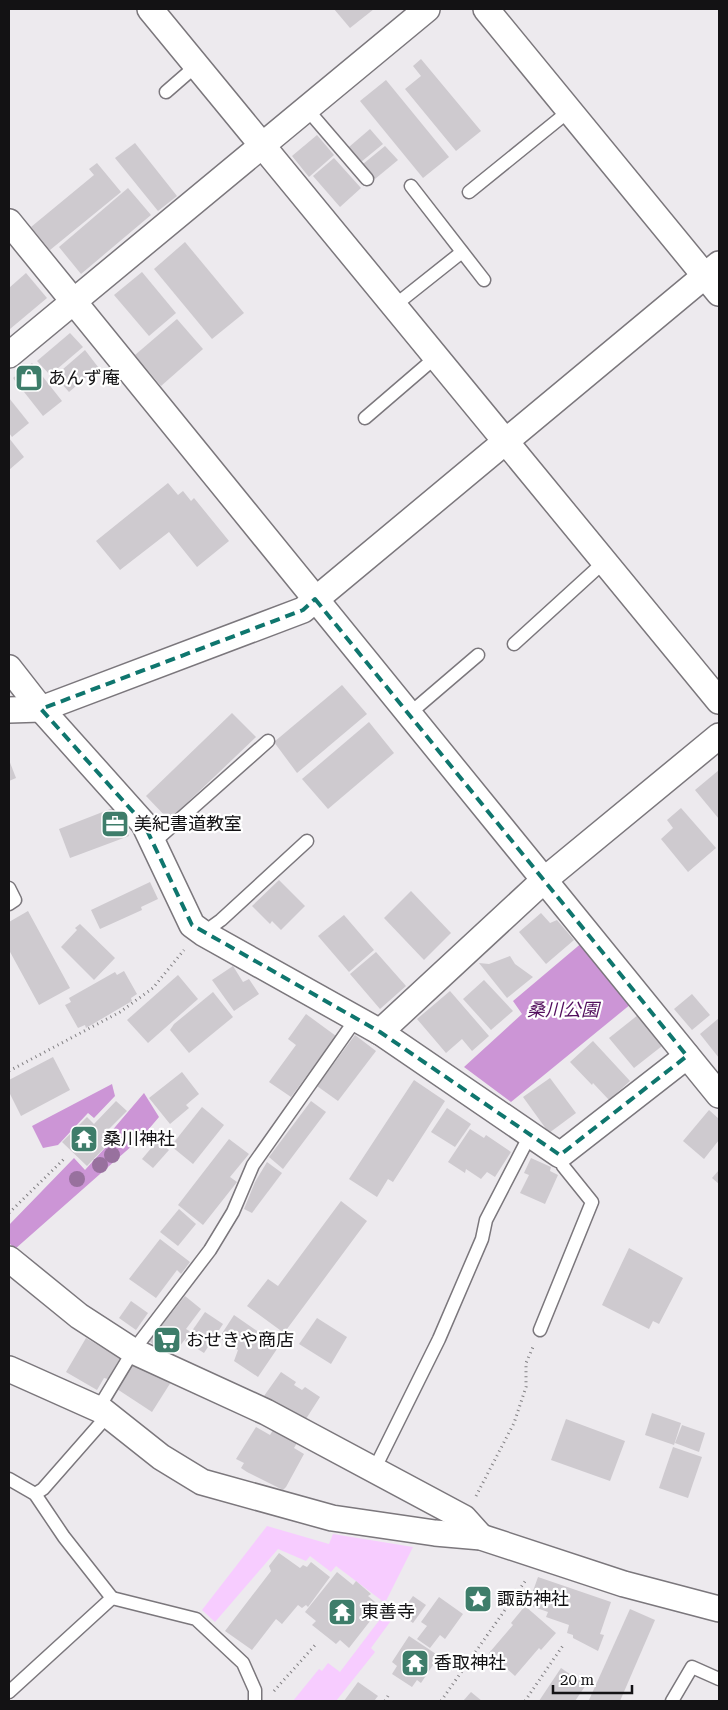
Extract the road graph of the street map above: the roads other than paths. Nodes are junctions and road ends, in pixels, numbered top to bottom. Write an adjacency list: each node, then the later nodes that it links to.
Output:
1 (150, 9): 4 (street)
2 (427, 9): 6 (street)
3 (486, 9): 7 (street)
4 (197, 65): 5 (lane); 8 (street)
5 (166, 92)
6 (306, 108): 8 (street); 9 (lane)
7 (569, 110): 11 (lane); 14 (street)
8 (262, 145): 16 (street); 17 (street)
9 (367, 180)
10 (411, 186): 13 (lane)
11 (468, 192)
12 (9, 222): 16 (street)
13 (462, 252): 15 (lane); 17 (lane)
14 (715, 278): 21 (street)
15 (484, 280)
16 (73, 301): 18 (street); 23 (street)
17 (394, 306): 19 (street)
18 (9, 355)
19 (436, 357): 20 (lane); 21 (street)
20 (365, 418)
21 (505, 440): 22 (street); 23 (street)
22 (604, 562): 24 (lane); 27 (street)
23 (315, 598): 28 (street); 30 (street)
24 (514, 644)
25 (478, 656): 30 (lane)
26 (9, 668): 28 (street)
27 (719, 701)
28 (41, 709): 29 (street); 34 (street)
29 (9, 710)
30 (409, 714): 35 (street)
31 (719, 736): 35 (street)
32 (268, 740): 34 (lane)
33 (307, 841): 38 (lane)
34 (153, 843): 38 (street)
35 (543, 881): 40 (street); 41 (street)
36 (9, 888): 37 (lane)
37 (9, 904)
38 (202, 933): 39 (street)
39 (356, 1019): 40 (street); 47 (lane)
40 (380, 1032): 43 (street)
41 (687, 1056): 42 (street); 44 (street)
42 (719, 1094)
43 (530, 1135): 44 (street); 50 (lane)
44 (560, 1155): 46 (lane)
45 (9, 1259): 47 (street)
46 (540, 1330)
47 (134, 1351): 49 (lane); 50 (street)
48 (9, 1369): 49 (street)
49 (103, 1412): 52 (lane); 53 (street)
50 (374, 1470): 53 (street)
51 (9, 1479): 52 (lane)
52 (35, 1494): 54 (lane)
53 (481, 1537): 55 (street)
54 (112, 1598): 57 (lane); 58 (lane)
55 (719, 1609)
56 (719, 1679): 59 (lane)
57 (9, 1692)
58 (255, 1701)
59 (672, 1701)

